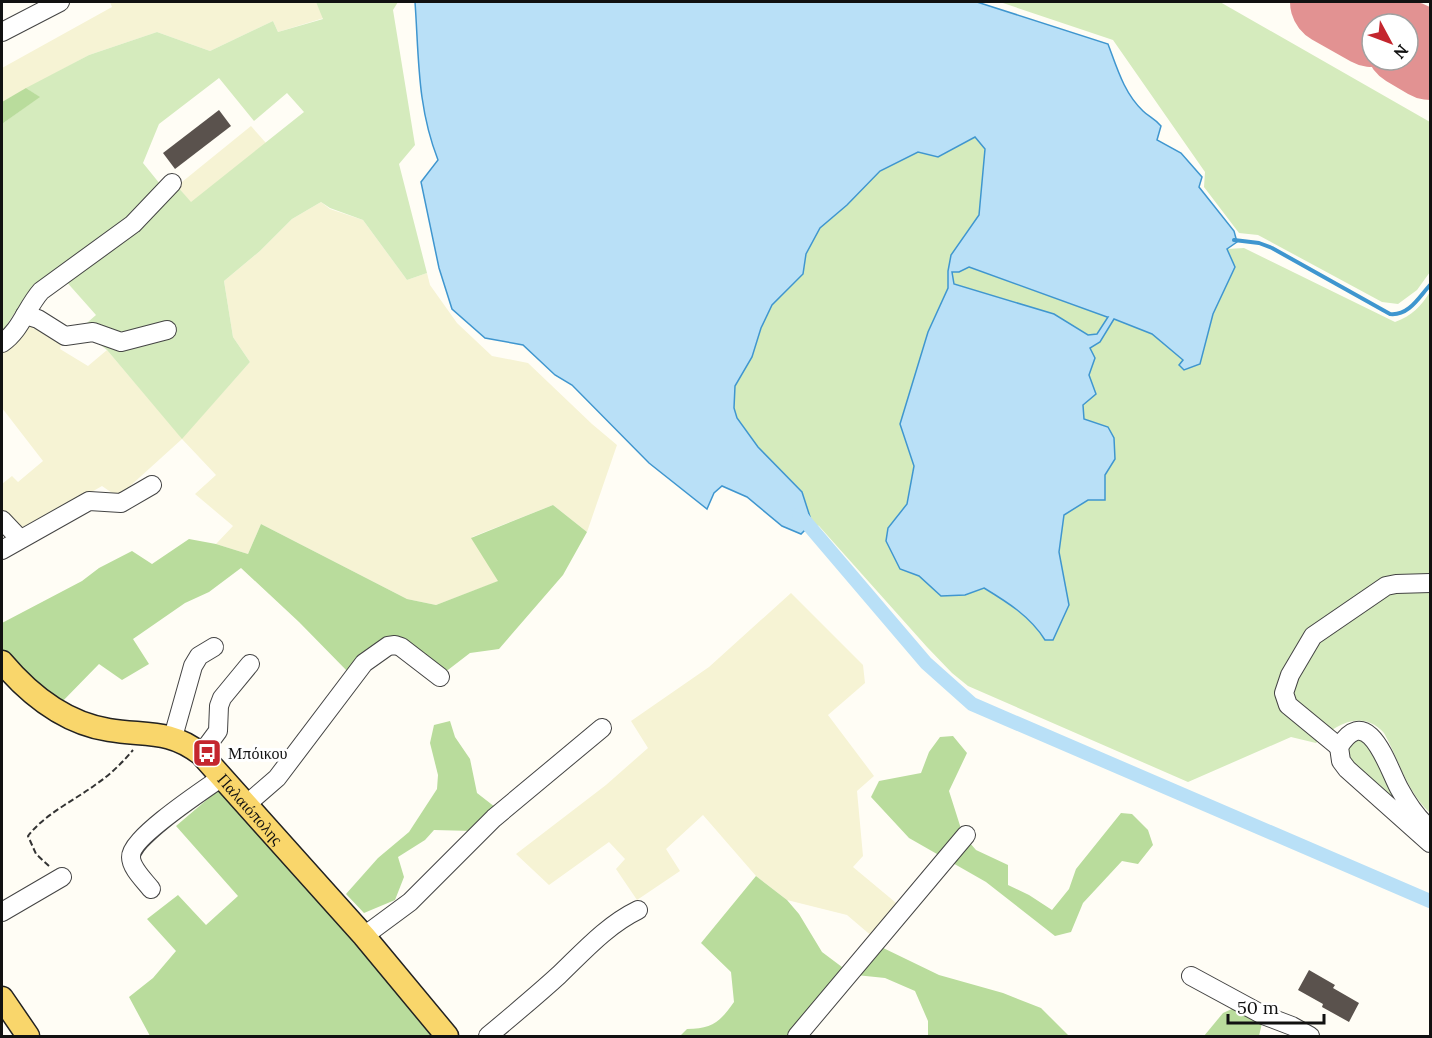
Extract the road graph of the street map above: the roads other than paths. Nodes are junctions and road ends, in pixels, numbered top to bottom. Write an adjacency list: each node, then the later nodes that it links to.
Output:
1 (60, 2): 2 (street)
2 (2, 32)
3 (172, 183): 4 (street)
4 (25, 315): 5 (street); 6 (street)
5 (167, 330)
6 (2, 343)
7 (152, 485): 9 (street)
8 (2, 520): 9 (street)
9 (20, 539): 10 (street)
10 (2, 550)
11 (1431, 584): 18 (street)
12 (214, 647): 17 (street)
13 (2, 662): 17 (main road, Παλαιόπολης)
14 (250, 664): 19 (street)
15 (440, 677): 21 (street)
16 (602, 728): 29 (street)
17 (173, 737): 19 (main road, Παλαιόπολης)
18 (1339, 747): 22 (street); 24 (street)
19 (201, 754): 20 (main road, Παλαιόπολης)
20 (222, 777): 21 (main road, Παλαιόπολης); 26 (street)
21 (246, 804): 29 (main road, Παλαιόπολης)
22 (1431, 829)
23 (966, 835): 35 (street)
24 (1431, 843)
25 (62, 877): 28 (street)
26 (151, 889)
27 (638, 910): 34 (street)
28 (2, 912)
29 (364, 936): 33 (main road, Παλαιόπολης)
30 (1191, 976): 36 (street)
31 (2, 998): 32 (main road)
32 (28, 1036)
33 (447, 1036)
34 (488, 1036)
35 (797, 1036)
36 (1310, 1036)

